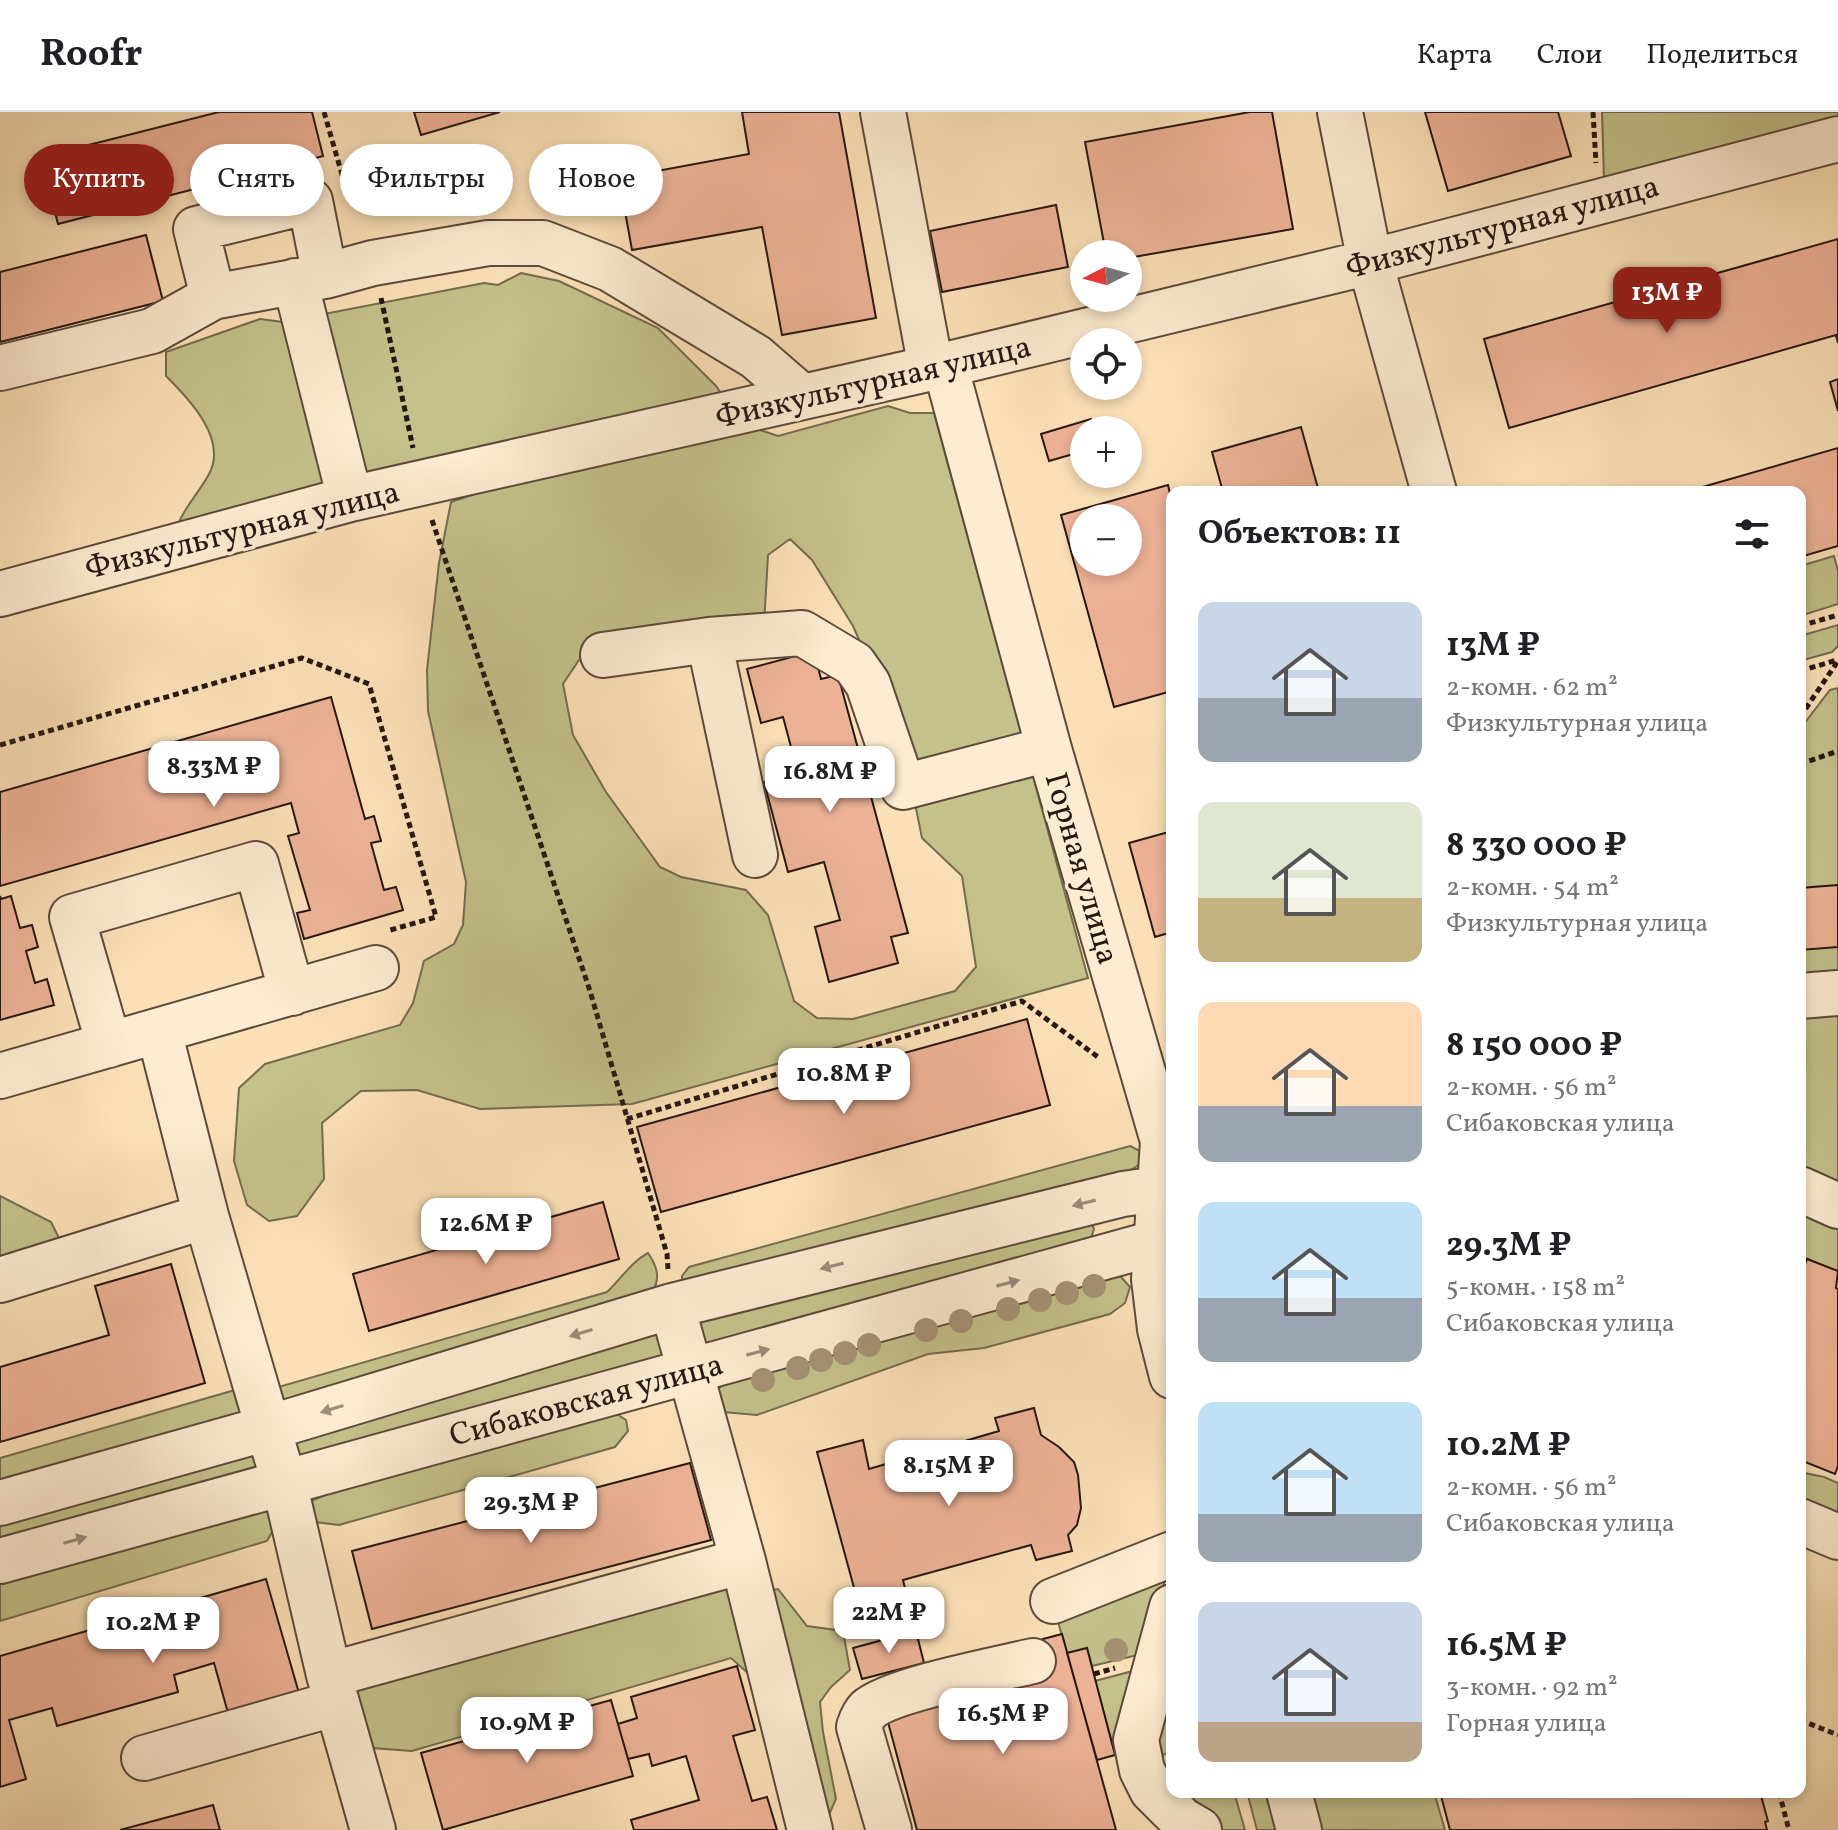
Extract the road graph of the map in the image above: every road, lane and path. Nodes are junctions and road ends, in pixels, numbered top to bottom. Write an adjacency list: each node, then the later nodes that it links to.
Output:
1 (324, 112): 6 (path)
2 (883, 112): 12 (street, Горная улица)
3 (1340, 112): 8 (street)
4 (1593, 112): 7 (path)
5 (1838, 139): 7 (street, Физкультурная улица)
6 (340, 169)
7 (1599, 200): 8 (street, Физкультурная улица)
8 (1370, 262): 12 (street, Физкультурная улица); 16 (street)
9 (373, 263): 10 (street); 14 (street); 15 (path)
10 (310, 278): 11 (street); 11 (street); 17 (street)
11 (213, 297): 13 (street)
12 (938, 366): 14 (street, Физкультурная улица); 27 (street, Горная улица)
13 (0, 368)
14 (802, 397): 15 (street, Физкультурная улица)
15 (420, 484): 17 (street, Физкультурная улица); 39 (path)
16 (1432, 486)
17 (350, 499): 18 (street, Физкультурная улица)
18 (0, 594)
19 (1838, 615): 20 (path)
20 (1806, 624)
21 (709, 640): 22 (street); 27 (street); 30 (street)
22 (603, 655)
23 (1838, 661): 24 (path); 25 (path)
24 (1806, 669)
25 (1806, 708)
26 (0, 745): 31 (path)
27 (1049, 749): 40 (street, Горная улица)
28 (1838, 751): 29 (path)
29 (1806, 762)
30 (755, 855)
31 (375, 951): 32 (street)
32 (292, 993): 35 (street); 36 (street)
33 (1838, 993): 34 (street)
34 (1806, 996)
35 (159, 1031): 36 (street); 43 (street)
36 (109, 1045): 38 (street)
37 (1099, 1058): 39 (path)
38 (0, 1076)
39 (627, 1119): 46 (path)
40 (1166, 1188): 44 (street, Горная улица); 46 (street, Сибаковская улица, one-way to 46)
41 (1806, 1192): 42 (street)
42 (1838, 1206)
43 (206, 1216): 45 (street); 49 (street)
44 (1163, 1240): 47 (street, Горная улица); 48 (street, Сибаковская улица, one-way to 44)
45 (0, 1280)
46 (672, 1306): 48 (street); 49 (street, Сибаковская улица, one-way to 49)
47 (1166, 1352)
48 (690, 1371): 50 (street, Сибаковская улица); 56 (street)
49 (268, 1428): 50 (street); 51 (street, Сибаковская улица)
50 (284, 1482): 55 (street, Сибаковская улица, one-way to 50); 60 (street)
51 (0, 1503)
52 (1806, 1524): 53 (street)
53 (1838, 1537)
54 (1166, 1556): 57 (street)
55 (0, 1561)
56 (743, 1561): 60 (street); 67 (street)
57 (1053, 1601)
58 (1166, 1629): 69 (street)
59 (1033, 1661): 68 (street)
60 (333, 1689): 63 (street); 66 (street)
61 (1806, 1722): 62 (path)
62 (1838, 1735)
63 (144, 1758)
64 (1291, 1798): 70 (street)
65 (1781, 1798): 71 (path)
66 (373, 1830)
67 (810, 1830)
68 (889, 1830)
69 (1199, 1830)
70 (1299, 1830)
71 (1789, 1830)

